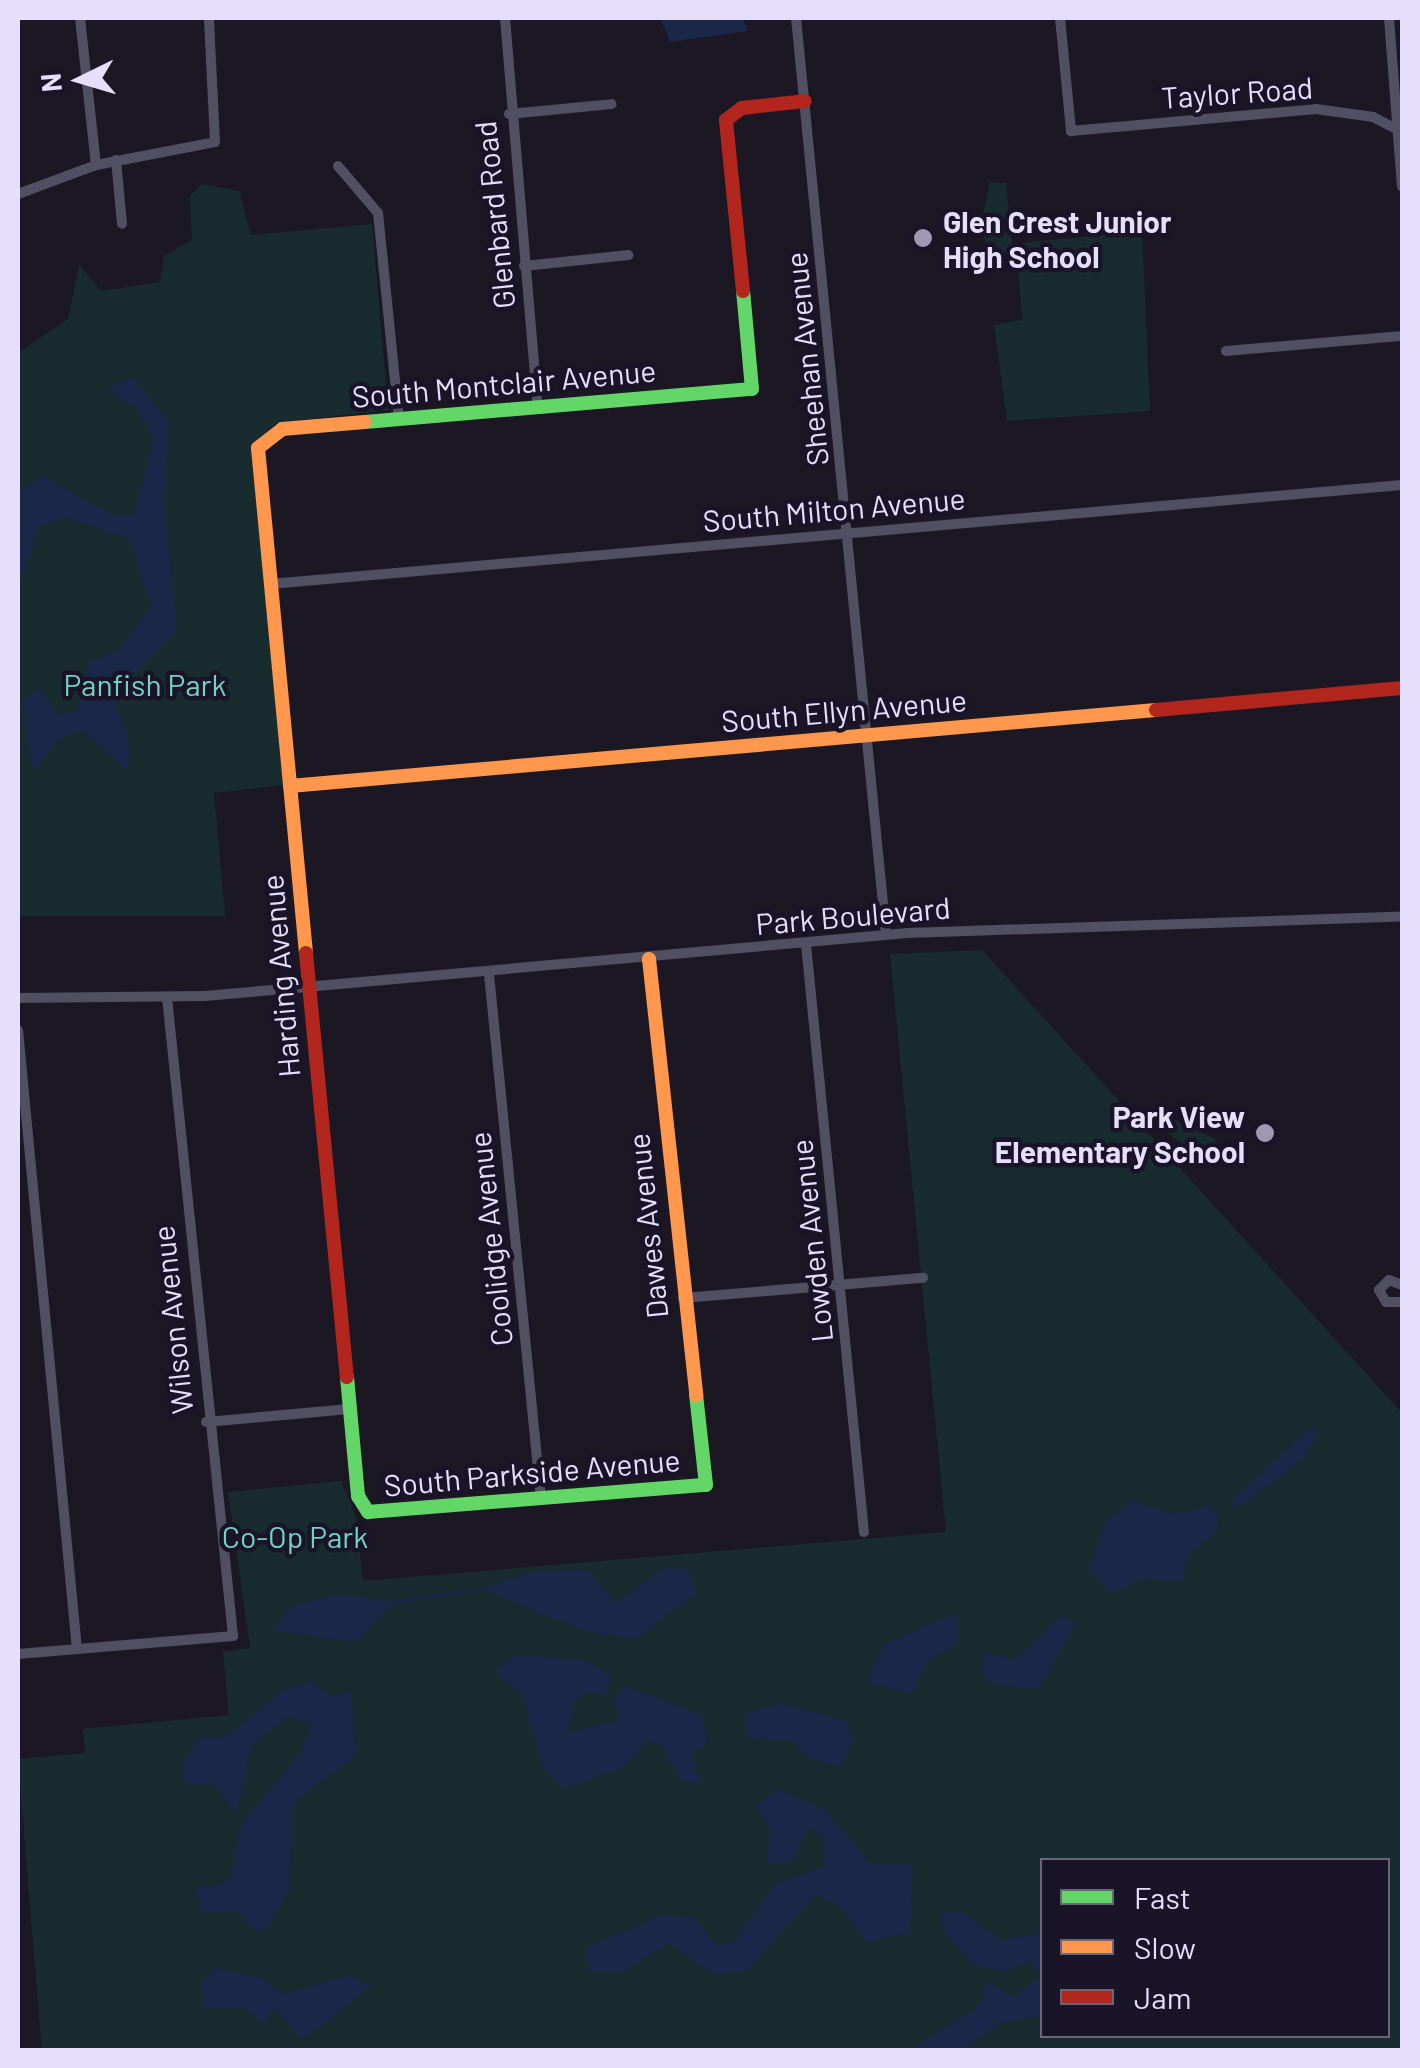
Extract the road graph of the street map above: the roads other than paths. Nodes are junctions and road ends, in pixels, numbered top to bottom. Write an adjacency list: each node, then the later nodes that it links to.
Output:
1 (80, 18): 12 (street)
2 (209, 18): 11 (street)
3 (506, 18): 9 (street, Glenbard Road)
4 (796, 18): 7 (street, Sheehan Avenue)
5 (1060, 18): 10 (street, Taylor Road)
6 (1389, 18): 10 (street)
7 (804, 101): 21 (street, South Montclair Avenue); 25 (street, Sheehan Avenue)
8 (612, 104): 9 (street)
9 (509, 114): 18 (street, Glenbard Road)
10 (1400, 132): 14 (street)
11 (116, 160): 12 (street); 16 (street)
12 (96, 165): 15 (street)
13 (338, 166): 22 (street)
14 (1402, 187)
15 (18, 194)
16 (122, 224)
17 (628, 255): 18 (street)
18 (524, 266): 21 (street, Glenbard Road)
19 (1402, 336): 20 (street)
20 (1226, 352)
21 (538, 407): 22 (street, South Montclair Avenue)
22 (399, 420): 23 (street, South Montclair Avenue)
23 (264, 438): 26 (street, Harding Avenue)
24 (1402, 485): 25 (street, South Milton Avenue)
25 (849, 533): 26 (street, South Milton Avenue); 28 (street, Sheehan Avenue)
26 (270, 584): 29 (street, Harding Avenue)
27 (1402, 688): 28 (street, South Ellyn Avenue)
28 (869, 735): 29 (street, South Ellyn Avenue); 31 (street, Sheehan Avenue)
29 (290, 786): 35 (street, Harding Avenue)
30 (1402, 917): 31 (street, Park Boulevard)
31 (886, 935): 32 (street, Park Boulevard)
32 (806, 944): 33 (street, Park Boulevard); 40 (street, Lowden Avenue)
33 (649, 959): 34 (street, Park Boulevard); 42 (street, Dawes Avenue)
34 (490, 974): 35 (street, Park Boulevard); 47 (street, Coolidge Avenue)
35 (308, 986): 36 (street, Park Boulevard); 44 (street, Harding Avenue)
36 (167, 997): 37 (street, Park Boulevard); 45 (street, Wilson Avenue)
37 (18, 998)
38 (18, 1030): 50 (street)
39 (923, 1278): 40 (street)
40 (840, 1285): 42 (street); 49 (street, Lowden Avenue)
41 (1402, 1285): 43 (street)
42 (682, 1298): 46 (street, Dawes Avenue)
43 (1402, 1302)
44 (350, 1409): 45 (street); 48 (street, Harding Avenue)
45 (206, 1422): 50 (street, Wilson Avenue)
46 (706, 1485): 47 (street, South Parkside Avenue)
47 (541, 1499): 48 (street, South Parkside Avenue)
48 (364, 1510)
49 (864, 1532)
50 (78, 1649): 51 (street)
51 (18, 1654)

